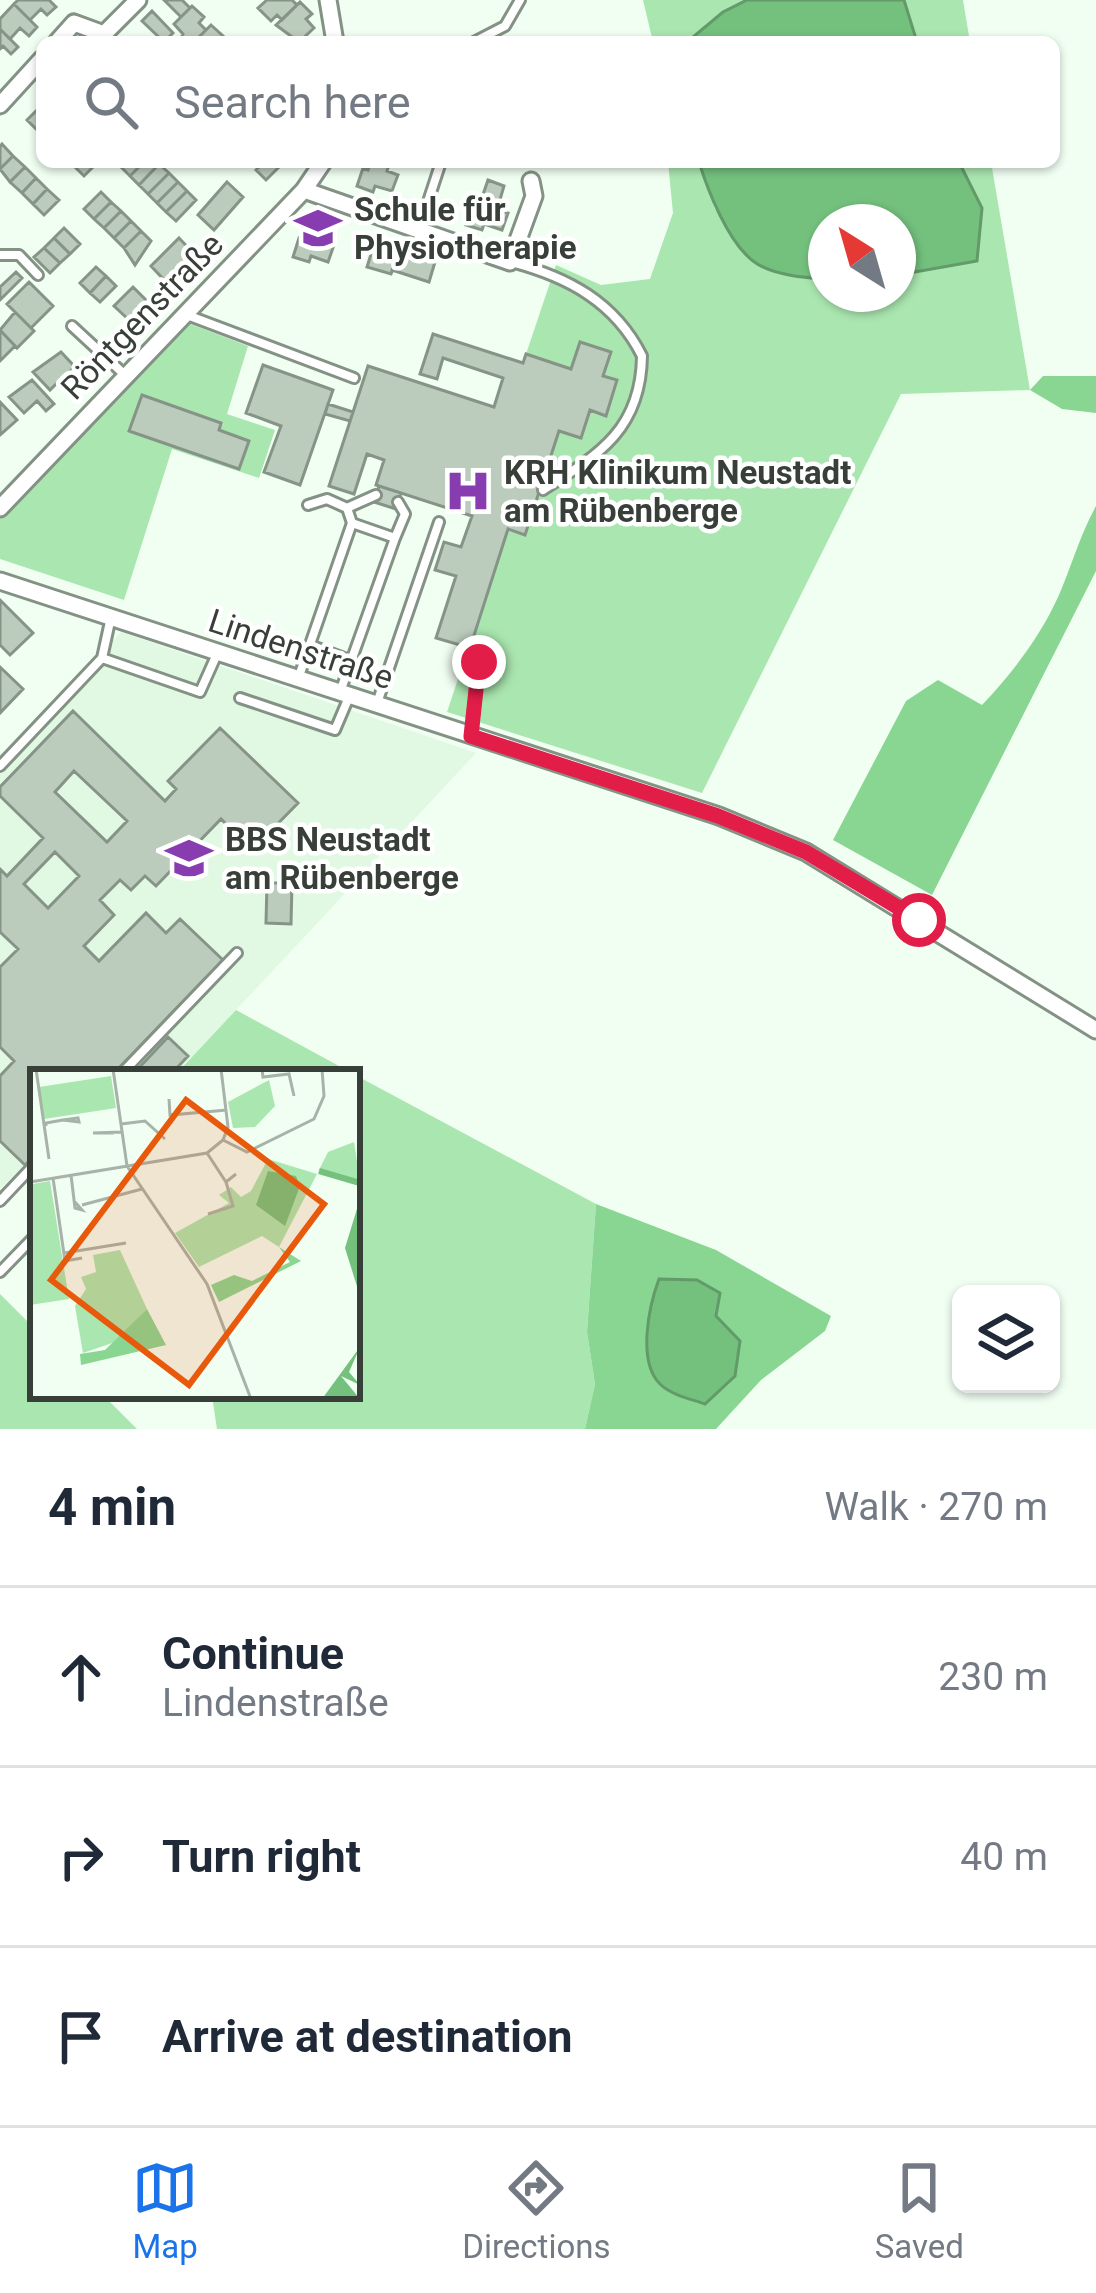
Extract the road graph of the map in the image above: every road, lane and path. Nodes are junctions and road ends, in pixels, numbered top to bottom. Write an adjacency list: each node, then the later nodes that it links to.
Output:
1 (138, 0): 4 (street)
2 (328, 0): 5 (street)
3 (520, 0): 6 (lane)
4 (62, 36)
5 (334, 36)
6 (486, 36)
7 (36, 65): 8 (street)
8 (0, 105)
9 (318, 168): 12 (street, Röntgenstraße)
10 (439, 168): 13 (lane)
11 (531, 181): 15 (street)
12 (304, 190): 13 (street); 17 (street, Röntgenstraße)
13 (419, 230): 15 (street)
14 (0, 255): 16 (lane)
15 (510, 262): 21 (lane)
16 (38, 275)
17 (185, 314): 19 (street, Röntgenstraße); 20 (lane)
18 (72, 326): 19 (lane)
19 (126, 376): 25 (street, Röntgenstraße)
20 (354, 378)
21 (543, 490)
22 (376, 495): 26 (lane)
23 (398, 502): 29 (lane)
24 (308, 506): 26 (lane)
25 (0, 508)
26 (347, 508): 28 (lane)
27 (439, 522): 40 (lane)
28 (352, 523): 29 (lane); 32 (lane)
29 (395, 538): 35 (lane)
30 (0, 581): 31 (street, Lindenstraße)
31 (111, 617): 33 (street, Lindenstraße); 34 (lane)
32 (310, 645): 35 (lane); 37 (lane)
33 (218, 652): 34 (lane); 37 (street, Lindenstraße)
34 (102, 658): 42 (lane)
35 (352, 661): 38 (lane)
36 (479, 662): 41 (lane)
37 (298, 679): 38 (street, Lindenstraße)
38 (345, 695): 39 (lane); 40 (street, Lindenstraße)
39 (240, 698)
40 (376, 705): 41 (street, Lindenstraße)
41 (471, 736): 44 (street, Lindenstraße)
42 (0, 766)
43 (236, 953): 45 (lane)
44 (1096, 1030)
45 (126, 1069)
46 (30, 1169): 47 (lane)
47 (0, 1201)
48 (30, 1241): 49 (lane)
49 (0, 1272)

